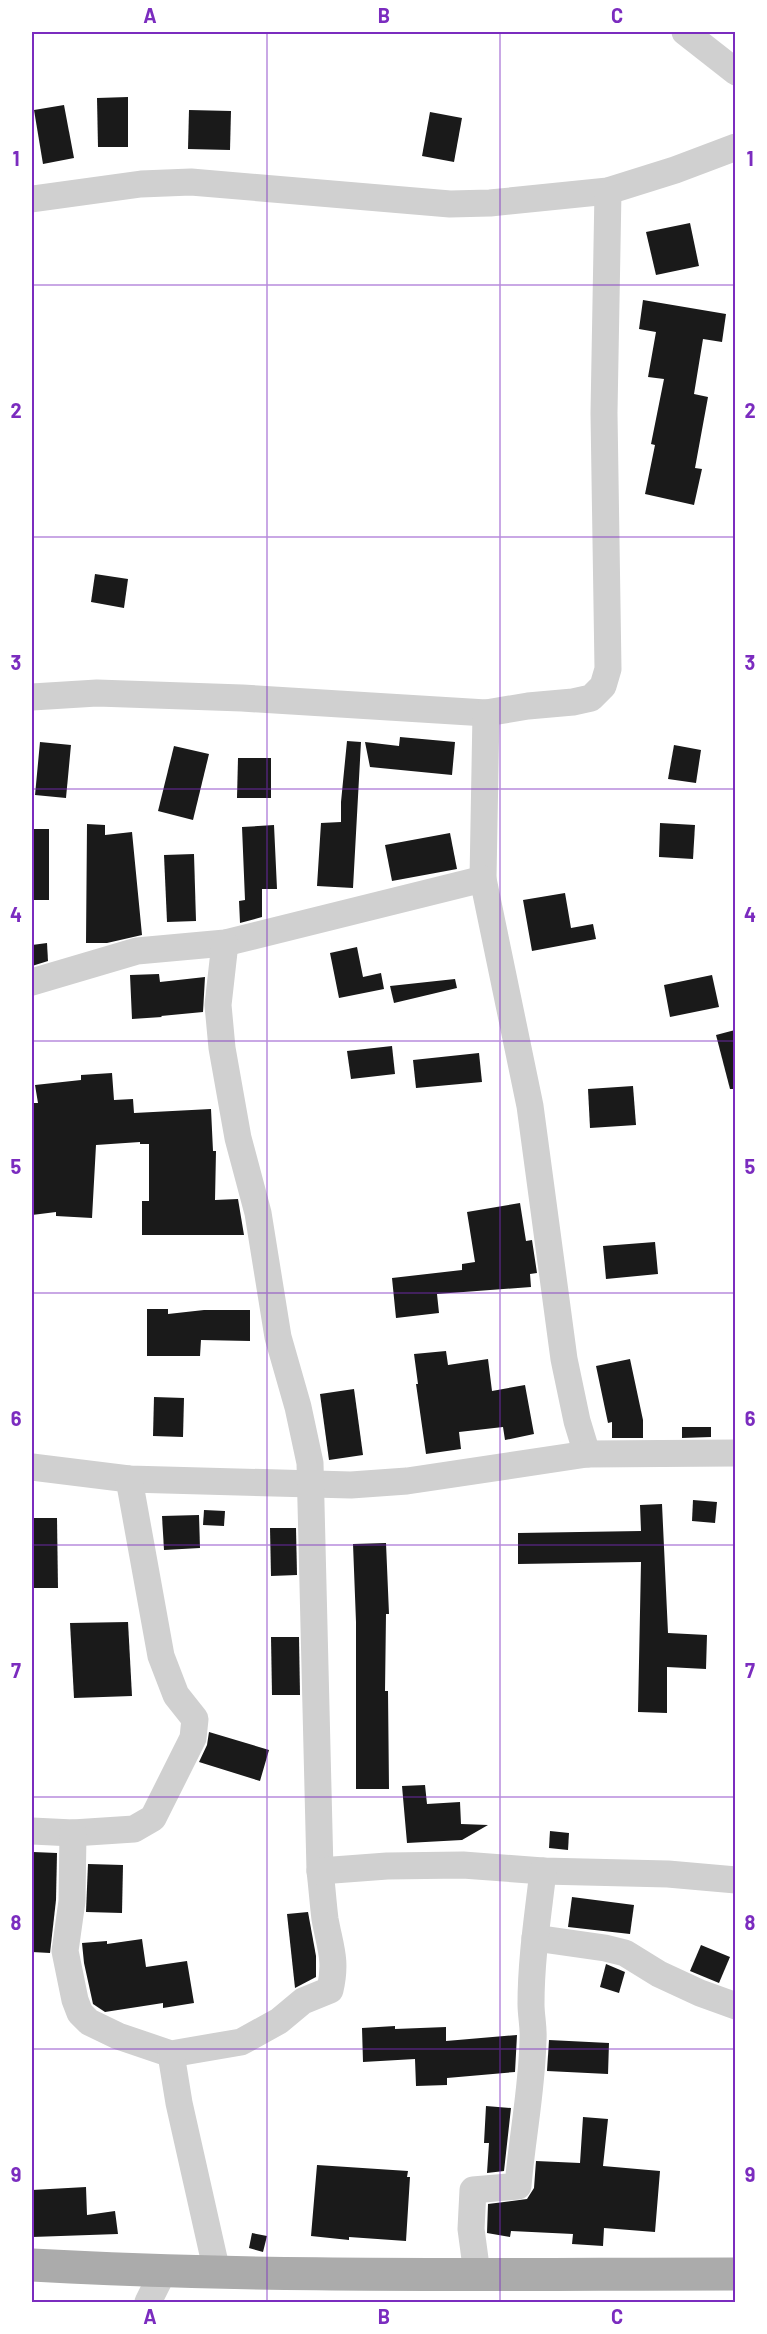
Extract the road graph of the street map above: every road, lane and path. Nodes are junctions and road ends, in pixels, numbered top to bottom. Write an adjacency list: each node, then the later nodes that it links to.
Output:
1 (685, 32): 2 (street)
2 (735, 72)
3 (735, 147): 4 (street)
4 (608, 191): 5 (street); 7 (street)
5 (32, 199)
6 (32, 697): 7 (street)
7 (486, 713): 8 (street)
8 (483, 879): 9 (street); 12 (street)
9 (225, 943): 10 (street); 15 (street)
10 (32, 982)
11 (735, 1453): 12 (street)
12 (587, 1454): 15 (street)
13 (32, 1467): 14 (street)
14 (129, 1479): 15 (street); 17 (street)
15 (311, 1483): 18 (street)
16 (32, 1831): 17 (street)
17 (73, 1833): 23 (street)
18 (320, 1871): 19 (street); 23 (street)
19 (543, 1871): 20 (street); 21 (street)
20 (735, 1880)
21 (535, 1938): 22 (street); 27 (street)
22 (735, 2006)
23 (171, 2054): 26 (street)
24 (32, 2265): 25 (main road)
25 (163, 2272): 26 (main road); 29 (street)
26 (217, 2272): 27 (main road)
27 (477, 2274): 28 (main road)
28 (735, 2274)
29 (148, 2302)

